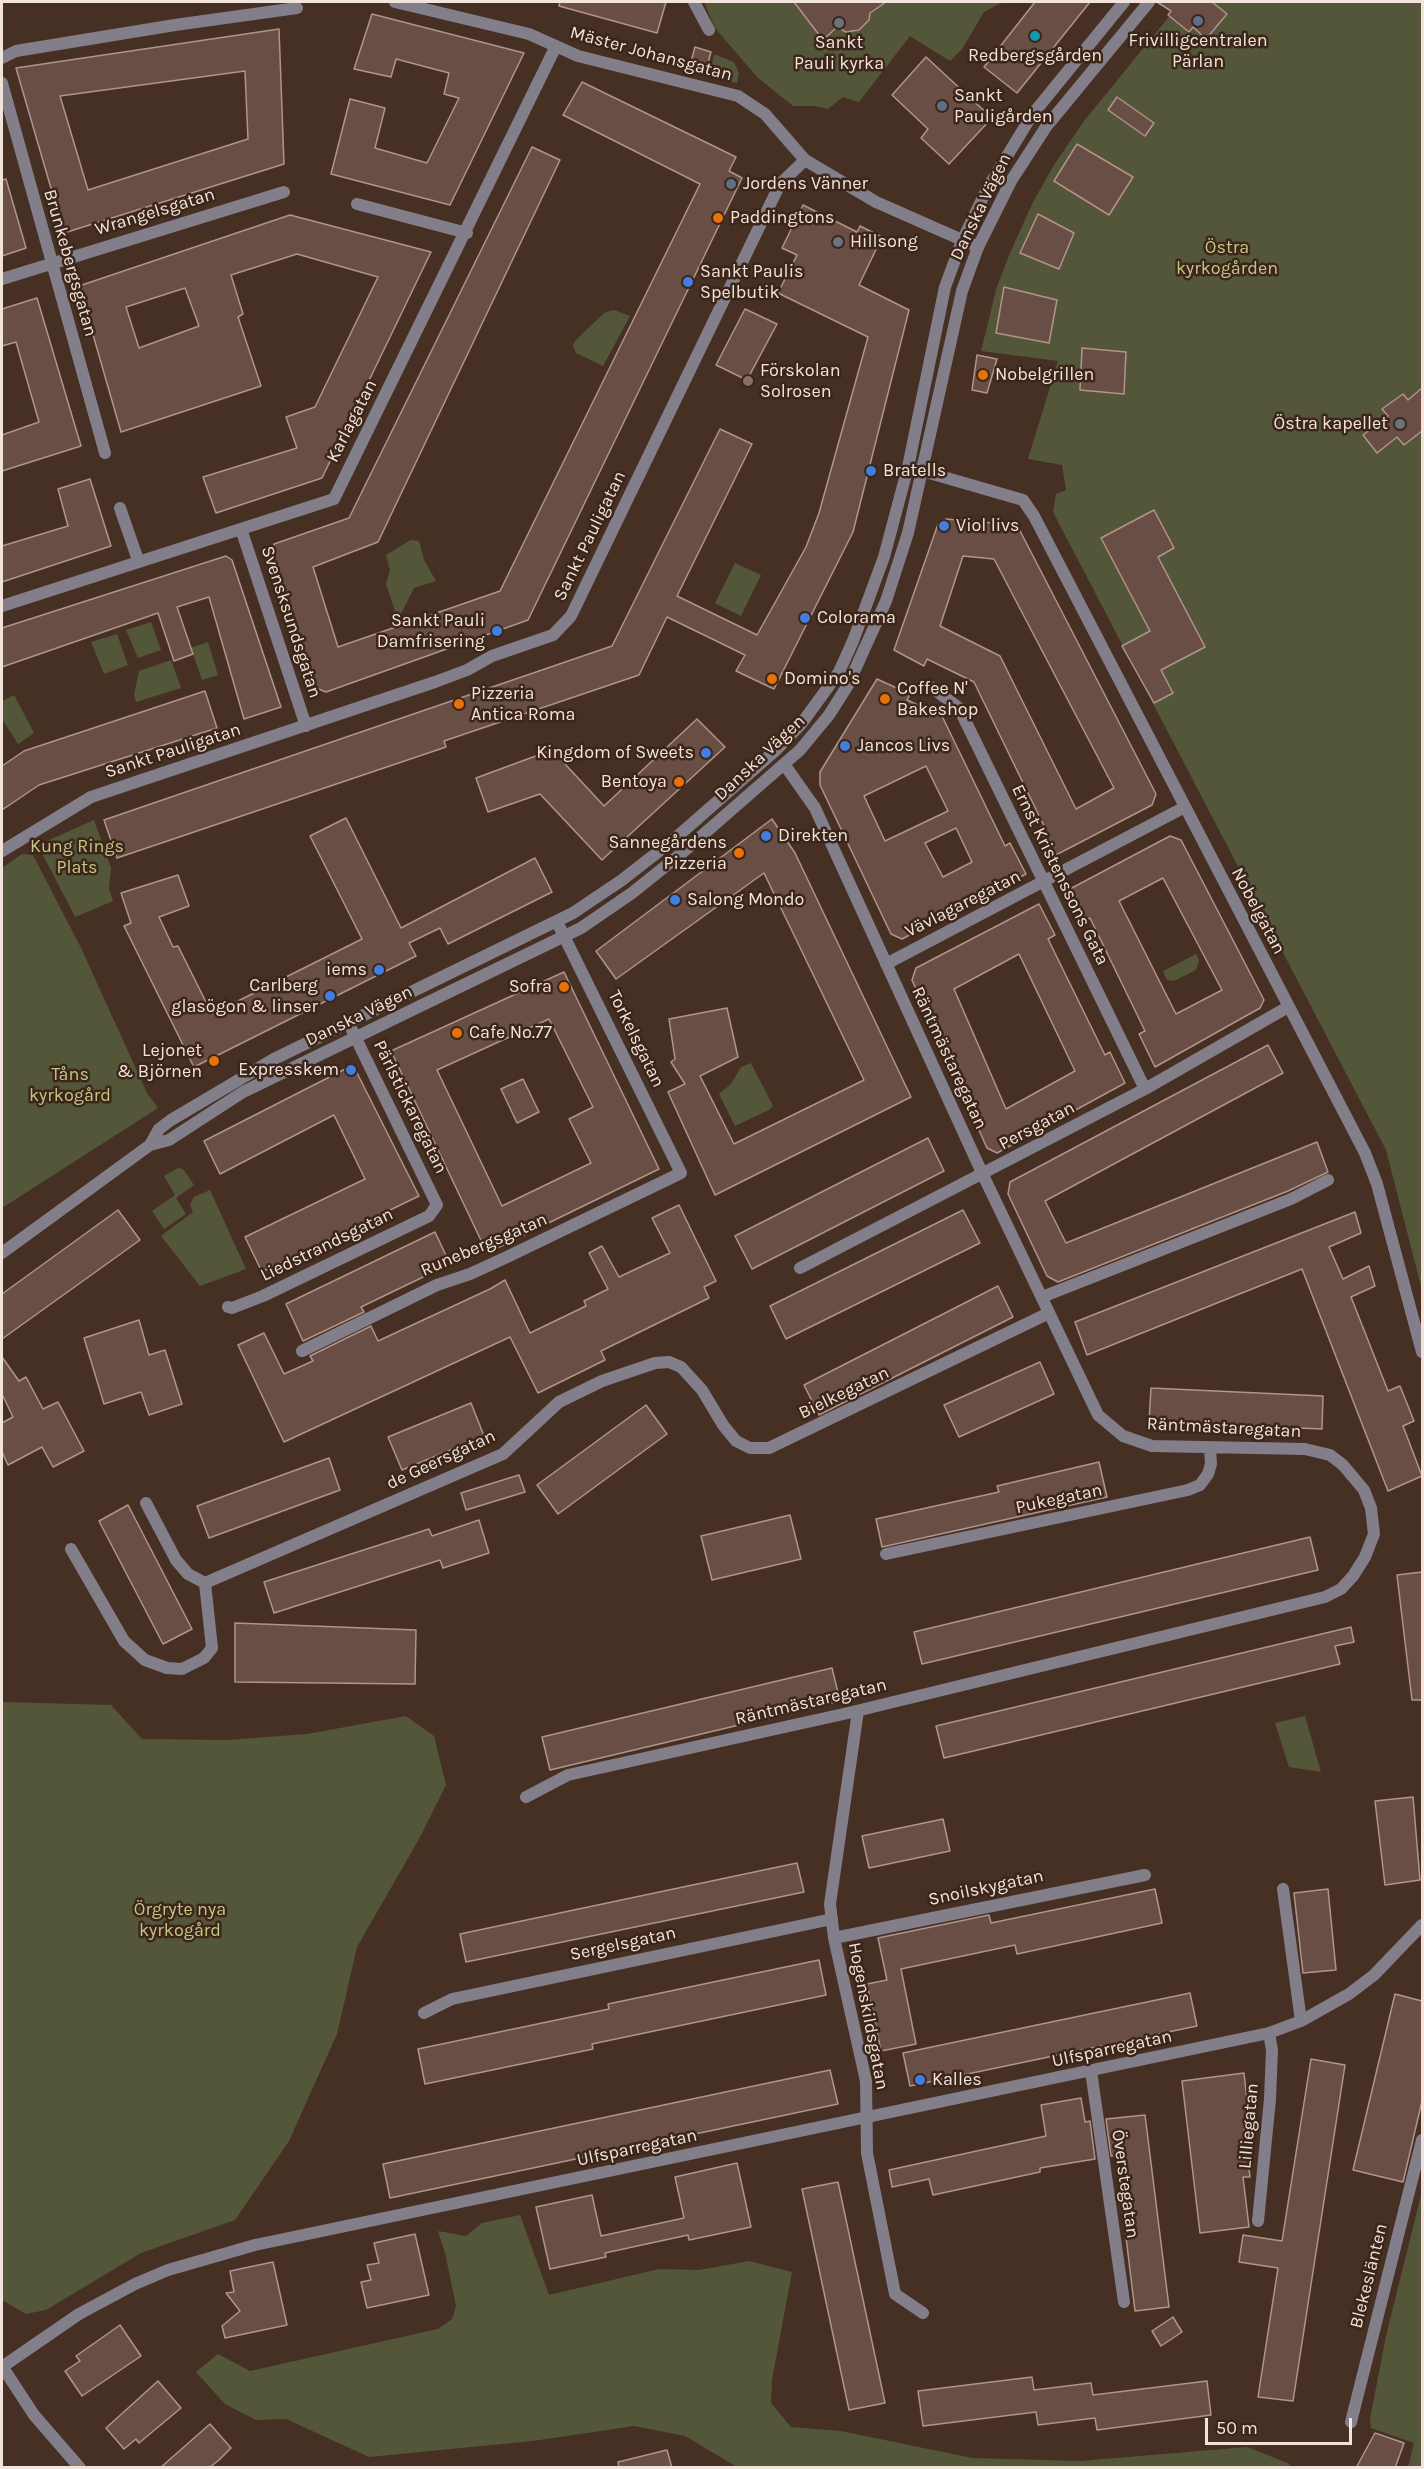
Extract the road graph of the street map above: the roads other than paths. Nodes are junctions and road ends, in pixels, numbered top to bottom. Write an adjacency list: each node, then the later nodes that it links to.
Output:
1 (395, 2): 7 (street, Mäster Johansgatan)
2 (694, 2): 6 (street)
3 (1124, 2): 14 (street, Danska Vägen)
4 (1149, 2): 15 (street, Danska Vägen)
5 (297, 8): 8 (street)
6 (709, 30)
7 (556, 46): 10 (street, Mäster Johansgatan); 13 (street, Karlagatan)
8 (2, 58)
9 (2, 83): 16 (street, Brunkebergsgatan)
10 (805, 160): 14 (street); 26 (street, Sankt Pauligatan)
11 (284, 192): 16 (street, Wrangelsgatan)
12 (357, 204): 13 (street)
13 (466, 233): 22 (street, Karlagatan)
14 (962, 241): 15 (street); 19 (street, Danska Vägen)
15 (978, 247): 20 (street, Danska Vägen)
16 (51, 262): 17 (street, Wrangelsgatan); 18 (street, Brunkebergsgatan)
17 (2, 279)
18 (105, 453)
19 (908, 467): 20 (street); 31 (street, Danska Vägen)
20 (922, 471): 27 (street, Danska Vägen); 28 (street, Nobelgatan)
21 (120, 508): 23 (street)
22 (241, 529): 23 (street, Karlagatan); 26 (street, Svensksundsgatan)
23 (138, 560): 24 (street, Karlagatan)
24 (2, 606)
25 (931, 687): 30 (street, Ernst Kristenssons Gata)
26 (306, 726): 29 (street, Sankt Pauligatan)
27 (784, 764): 32 (street, Danska Vägen); 33 (street, Räntmästaregatan)
28 (1183, 808): 30 (street, Vävlagaregatan); 34 (street, Nobelgatan)
29 (2, 851)
30 (1044, 883): 33 (street, Vävlagaregatan); 37 (street, Ernst Kristenssons Gata)
31 (557, 922): 32 (street, Torkelsgatan); 35 (street, Danska Vägen)
32 (564, 937): 36 (street, Danska Vägen); 39 (street, Torkelsgatan)
33 (886, 964): 40 (street, Räntmästaregatan)
34 (1288, 1007): 37 (street, Persgatan); 49 (street, Nobelgatan)
35 (349, 1024): 36 (street, Pärlstickaregatan); 38 (street, Danska Vägen)
36 (357, 1038): 38 (street, Danska Vägen); 42 (street, Pärlstickaregatan)
37 (1145, 1089): 40 (street, Persgatan)
38 (150, 1145): 43 (street, Danska Vägen)
39 (681, 1173): 48 (street, Runebergsgatan)
40 (983, 1175): 44 (street, Persgatan); 45 (street, Räntmästaregatan)
41 (1328, 1180): 45 (street)
42 (437, 1205): 46 (street, Liedstrandsgatan)
43 (2, 1253)
44 (800, 1268)
45 (1042, 1297): 47 (street, Räntmästaregatan)
46 (228, 1307)
47 (1049, 1313): 50 (street, Bielkegatan); 51 (street, Räntmästaregatan)
48 (302, 1351)
49 (1422, 1352)
50 (681, 1367): 55 (street, de Geersgatan)
51 (1210, 1448): 54 (street, Pukegatan); 56 (street, Räntmästaregatan)
52 (146, 1503): 55 (street)
53 (71, 1549): 55 (street)
54 (886, 1554)
55 (205, 1583)
56 (858, 1711): 57 (street, Räntmästaregatan); 60 (street, Hogenskildsgatan)
57 (526, 1797)
58 (1146, 1875): 62 (street, Snoilskygatan)
59 (1283, 1889): 64 (street)
60 (832, 1919): 62 (street, Hogenskildsgatan); 63 (street, Sergelsgatan)
61 (1422, 1925): 64 (street, Ulfsparregatan)
62 (834, 1938): 67 (street, Hogenskildsgatan)
63 (424, 2013)
64 (1301, 2021): 65 (street, Ulfsparregatan)
65 (1269, 2033): 66 (street, Ulfsparregatan); 69 (street, Lilliegatan)
66 (1091, 2071): 67 (street, Ulfsparregatan); 70 (street, Överstegatan)
67 (868, 2118): 71 (street, Hogenskildsgatan); 72 (street, Ulfsparregatan)
68 (1422, 2140): 73 (street, Blekeslänten)
69 (1258, 2221)
70 (1124, 2302)
71 (922, 2313)
72 (2, 2366): 74 (street)
73 (1350, 2422)
74 (80, 2468)

